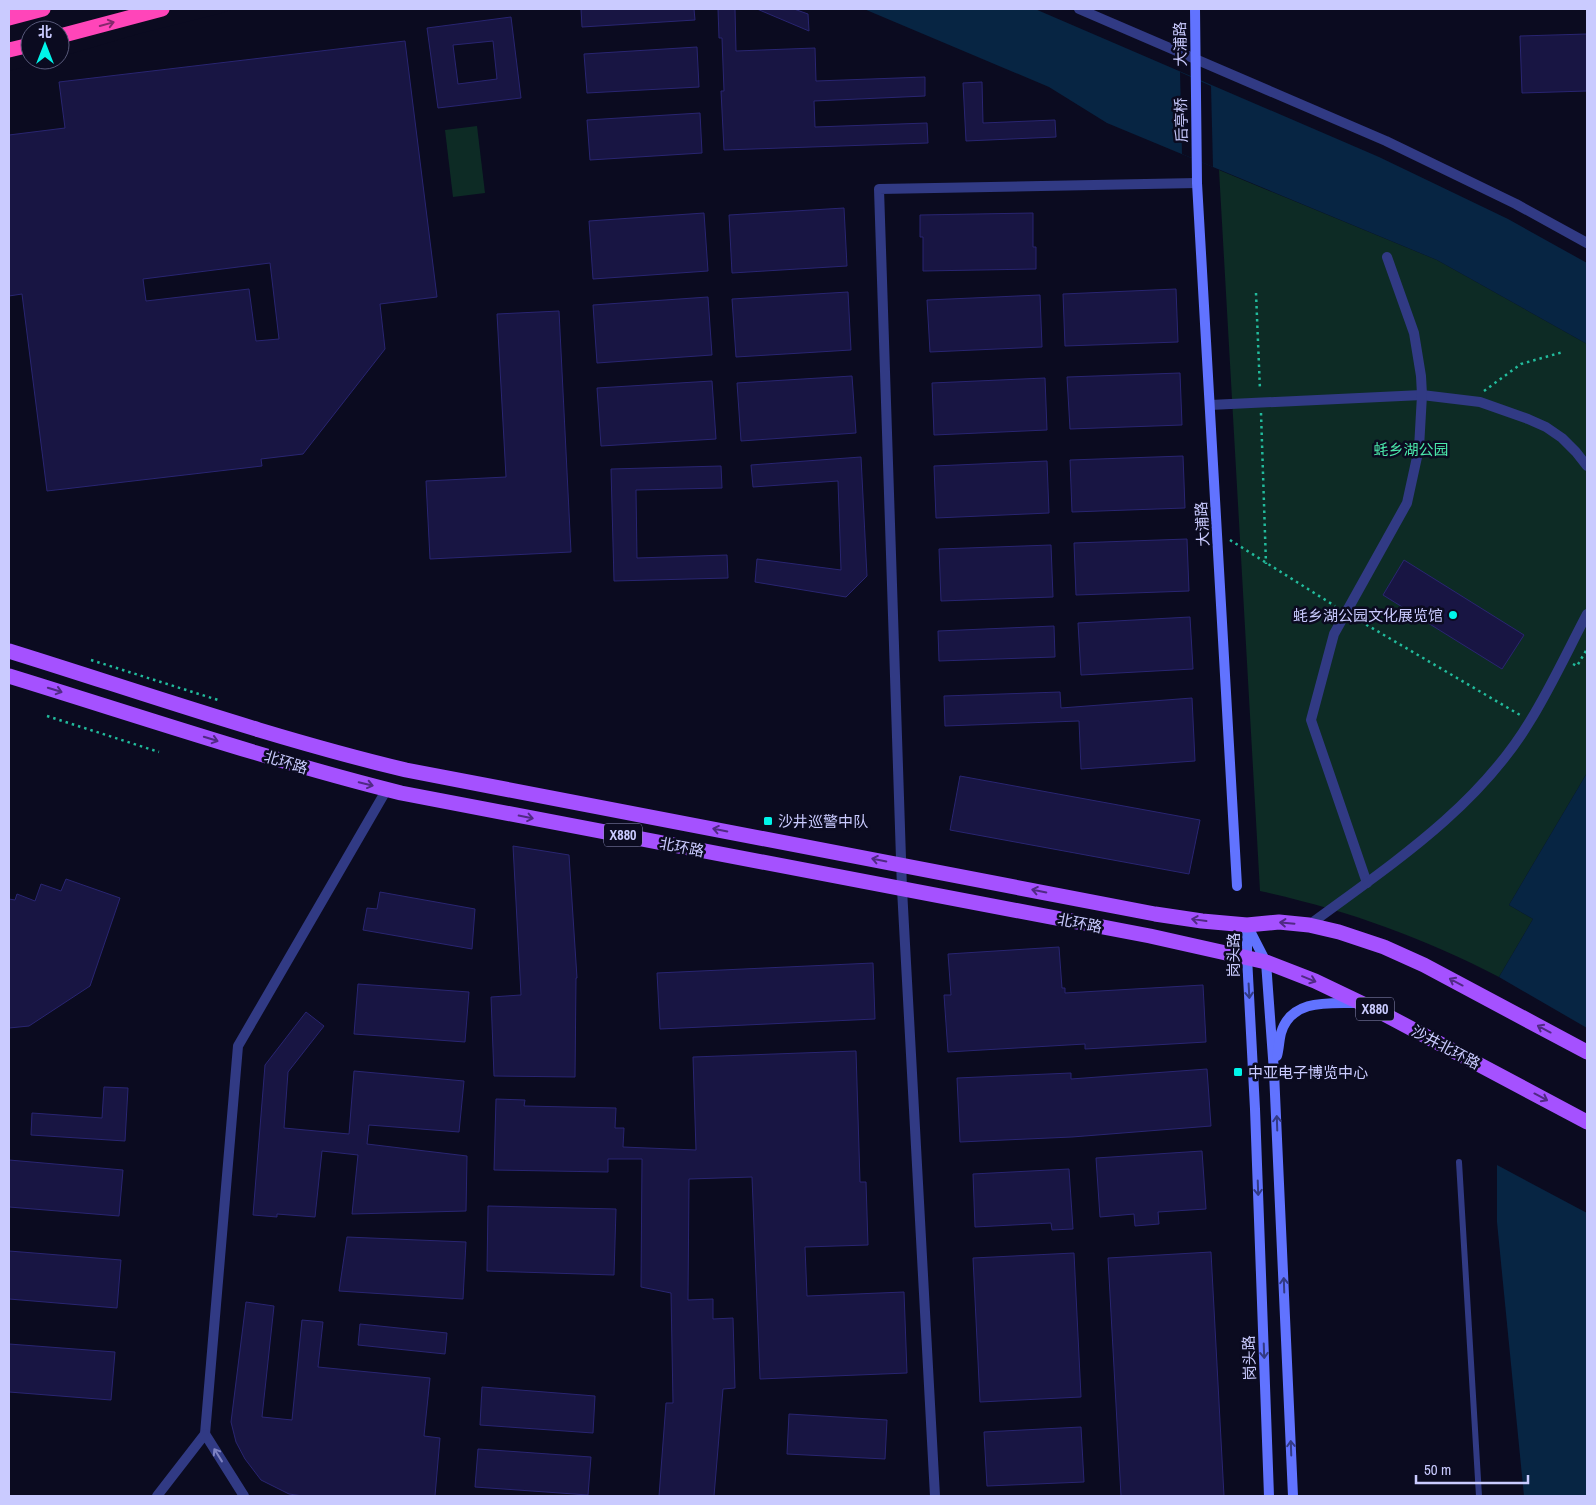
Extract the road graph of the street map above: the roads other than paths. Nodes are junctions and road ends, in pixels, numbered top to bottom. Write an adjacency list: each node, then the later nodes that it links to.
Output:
1 (43, 9): 5 (highway)
2 (162, 9): 6 (highway, one-way to 2)
3 (1079, 9): 7 (street)
4 (1195, 9): 7 (street, 大浦路)
5 (9, 18)
6 (70, 33)
7 (1195, 60): 8 (street, 大浦路); 11 (street)
8 (1196, 79): 9 (street, 后亭桥)
9 (1197, 160): 10 (street, 大浦路)
10 (1198, 184): 14 (street, 大浦路); 20 (street)
11 (1587, 243)
12 (1387, 257): 13 (street)
13 (1422, 395): 14 (street); 15 (street); 21 (street)
14 (1210, 405): 22 (street, 大浦路)
15 (1587, 466)
16 (1587, 614): 21 (street)
17 (9, 652): 20 (main road, 北环路 / X880, one-way to 17)
18 (9, 676): 19 (main road, 北环路 / X880, one-way to 19)
19 (387, 789): 23 (main road, 北环路 / X880, one-way to 23); 33 (street)
20 (902, 865): 23 (street); 24 (main road, 北环路 / X880, one-way to 20)
21 (1367, 883): 25 (street)
22 (1237, 886)
23 (902, 889): 26 (main road, 北环路 / X880); 36 (street)
24 (1247, 925): 25 (main road, X880, one-way to 24); 26 (street, 岗头路); 27 (street, 岗头路)
25 (1309, 925): 29 (main road, X880, one-way to 25)
26 (1247, 957): 27 (main road, 沙井北环路 / X880); 37 (street, 岗头路, one-way to 37)
27 (1266, 962): 28 (main road, 沙井北环路 / X880, one-way to 28); 30 (street, 岗头路)
28 (1361, 1003): 30 (street); 31 (main road, 沙井北环路 / X880, one-way to 31)
29 (1587, 1052)
30 (1274, 1072): 38 (street, 岗头路, one-way to 30)
31 (1587, 1122)
32 (1459, 1162): 39 (lane)
33 (205, 1434): 34 (street); 35 (street, one-way to 33)
34 (157, 1496)
35 (244, 1496)
36 (935, 1496)
37 (1269, 1496)
38 (1293, 1496)
39 (1479, 1496)

